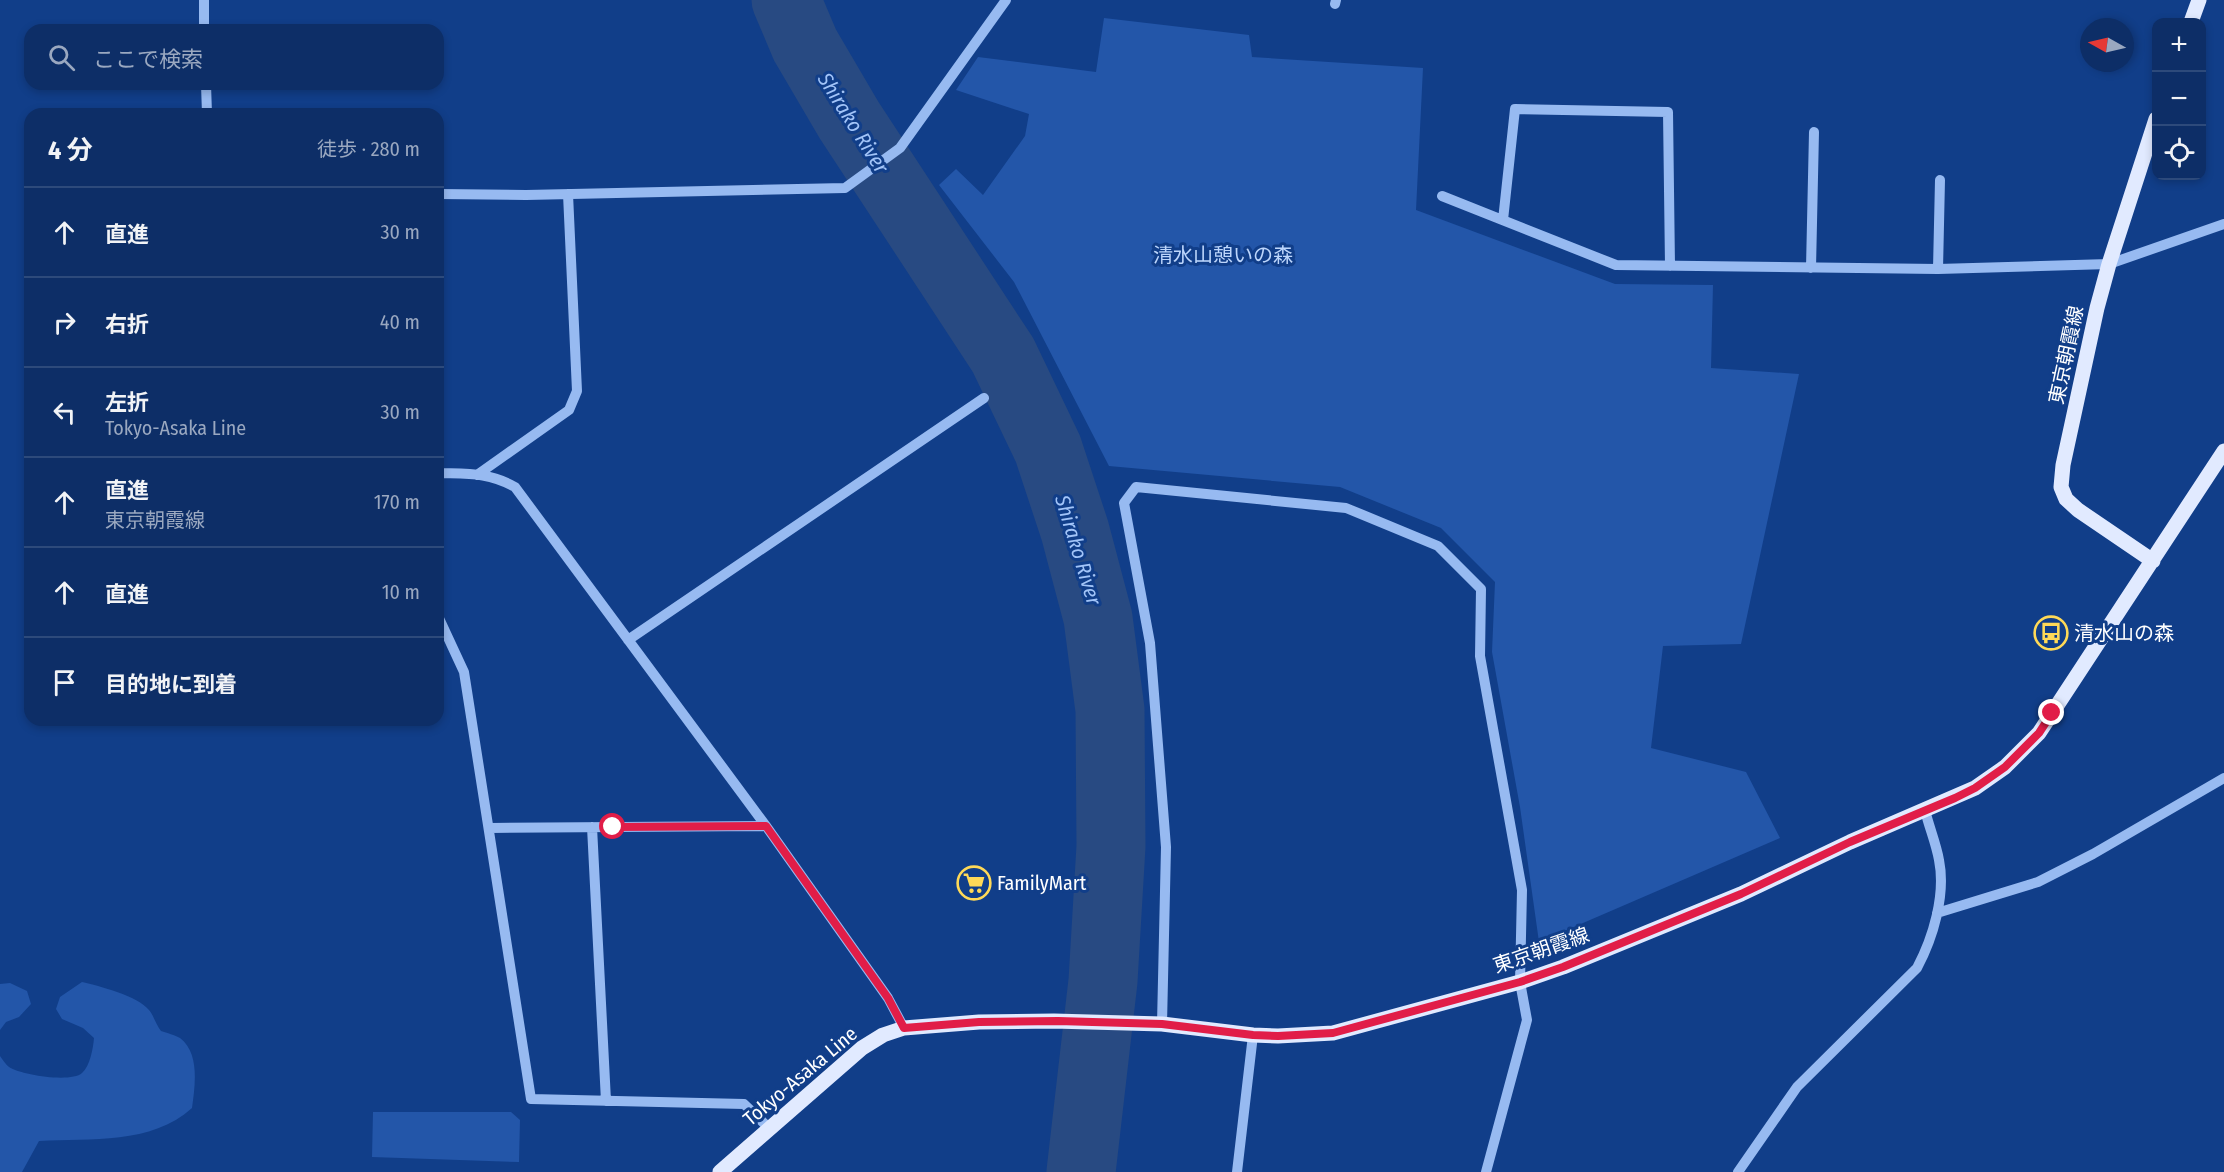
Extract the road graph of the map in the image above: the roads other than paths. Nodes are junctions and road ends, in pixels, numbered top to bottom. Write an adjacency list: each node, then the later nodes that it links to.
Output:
1 (204, 0): 7 (street)
2 (991, 0): 5 (street)
3 (1006, 0): 5 (street)
4 (2199, 0): 6 (main road)
5 (995, 14): 14 (street)
6 (2192, 18)
7 (204, 24)
8 (206, 90): 9 (street)
9 (207, 108)
10 (2155, 126): 18 (main road, 東京朝霞線)
11 (1814, 132): 20 (street)
12 (1940, 180): 21 (street)
13 (444, 194): 14 (street)
14 (568, 194): 25 (street)
15 (1442, 196): 16 (street)
16 (1503, 220): 19 (street); 19 (street)
17 (2224, 224): 18 (street)
18 (2109, 264): 21 (street); 26 (main road, 東京朝霞線)
19 (1670, 266): 20 (street)
20 (1811, 268): 21 (street)
21 (1938, 269)
22 (984, 398): 28 (street)
23 (2224, 451): 26 (main road, 東京朝霞線)
24 (444, 473): 25 (street)
25 (477, 475): 28 (street)
26 (2153, 561): 30 (main road, 東京朝霞線)
27 (444, 629): 33 (street)
28 (628, 640): 31 (street)
29 (2224, 778): 34 (street)
30 (1924, 810): 34 (street); 35 (main road, 東京朝霞線)
31 (766, 826): 32 (street); 38 (street)
32 (591, 827): 33 (street); 40 (street)
33 (490, 828): 40 (street)
34 (1937, 913): 45 (street)
35 (1520, 982): 37 (street); 39 (main road, 東京朝霞線); 44 (street)
36 (1058, 1021): 37 (main road, 東京朝霞線); 38 (main road, Tokyo-Asaka Line)
37 (1162, 1024): 39 (main road, 東京朝霞線)
38 (904, 1028): 41 (main road, Tokyo-Asaka Line)
39 (1253, 1035): 43 (street)
40 (606, 1101): 41 (street)
41 (770, 1128): 42 (main road, Tokyo-Asaka Line)
42 (720, 1172)
43 (1237, 1172)
44 (1486, 1172)
45 (1738, 1172)

